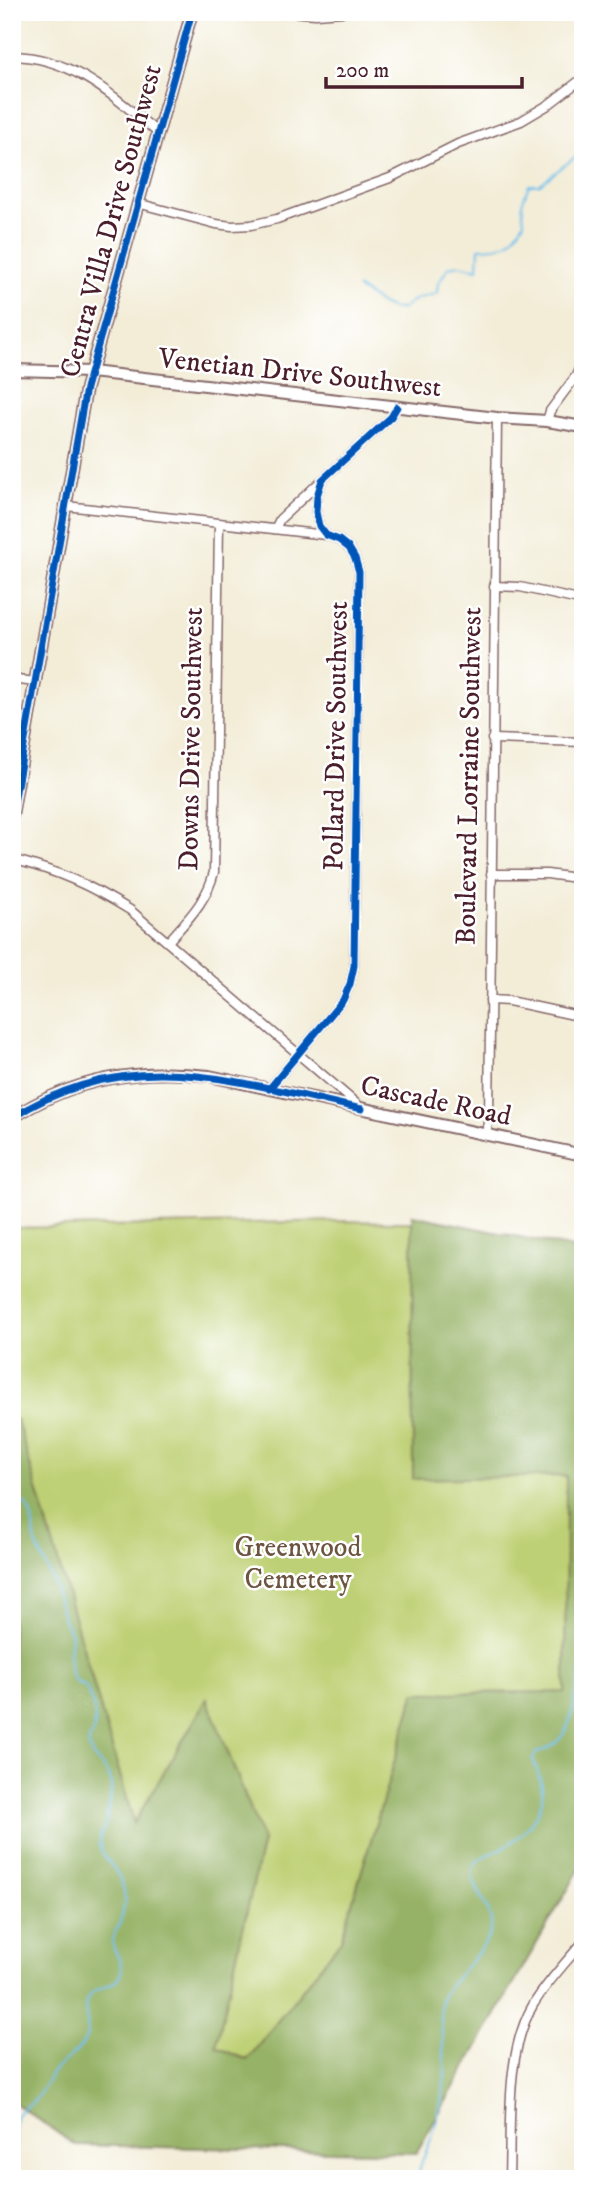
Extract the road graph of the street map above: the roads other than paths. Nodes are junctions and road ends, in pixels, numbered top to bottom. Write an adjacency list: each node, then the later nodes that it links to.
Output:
1 (192, 12): 6 (street, Centra Villa Drive Southwest)
2 (289, 12): 3 (street)
3 (342, 12)
4 (12, 56): 6 (street)
5 (583, 78): 7 (street)
6 (157, 132): 7 (street, Centra Villa Drive Southwest)
7 (138, 204): 10 (street, Centra Villa Drive Southwest)
8 (583, 359): 13 (street)
9 (12, 370): 10 (street, Venetian Drive Southwest)
10 (91, 372): 11 (street, Venetian Drive Southwest); 16 (street, Centra Villa Drive Southwest)
11 (397, 407): 12 (street, Venetian Drive Southwest); 15 (street)
12 (497, 418): 13 (street, Venetian Drive Southwest); 20 (street, Boulevard Lorraine Southwest)
13 (547, 421): 14 (street, Venetian Drive Southwest)
14 (583, 427)
15 (322, 480): 18 (street); 19 (street)
16 (66, 506): 17 (street); 23 (street, Centra Villa Drive Southwest)
17 (219, 523): 18 (street); 30 (street, Downs Drive Southwest)
18 (275, 529): 19 (street)
19 (326, 535): 33 (street, Pollard Drive Southwest)
20 (494, 586): 21 (street); 24 (street, Boulevard Lorraine Southwest)
21 (583, 601)
22 (12, 679): 23 (street)
23 (35, 682): 26 (street, Centra Villa Drive Southwest)
24 (492, 739): 25 (street); 28 (street, Boulevard Lorraine Southwest)
25 (583, 742)
26 (12, 815)
27 (12, 859): 30 (street)
28 (491, 874): 29 (street); 31 (street, Boulevard Lorraine Southwest)
29 (583, 879)
30 (168, 942): 33 (street)
31 (490, 1000): 32 (street); 37 (street, Boulevard Lorraine Southwest)
32 (583, 1017)
33 (297, 1055): 34 (street, Pollard Drive Southwest); 35 (street)
34 (268, 1089): 35 (street, Cascade Road); 36 (street, Cascade Road)
35 (362, 1109): 37 (street, Cascade Road)
36 (12, 1118)
37 (486, 1135): 38 (street, Cascade Road)
38 (583, 1155)
39 (583, 1942): 40 (street)
40 (509, 2179)

